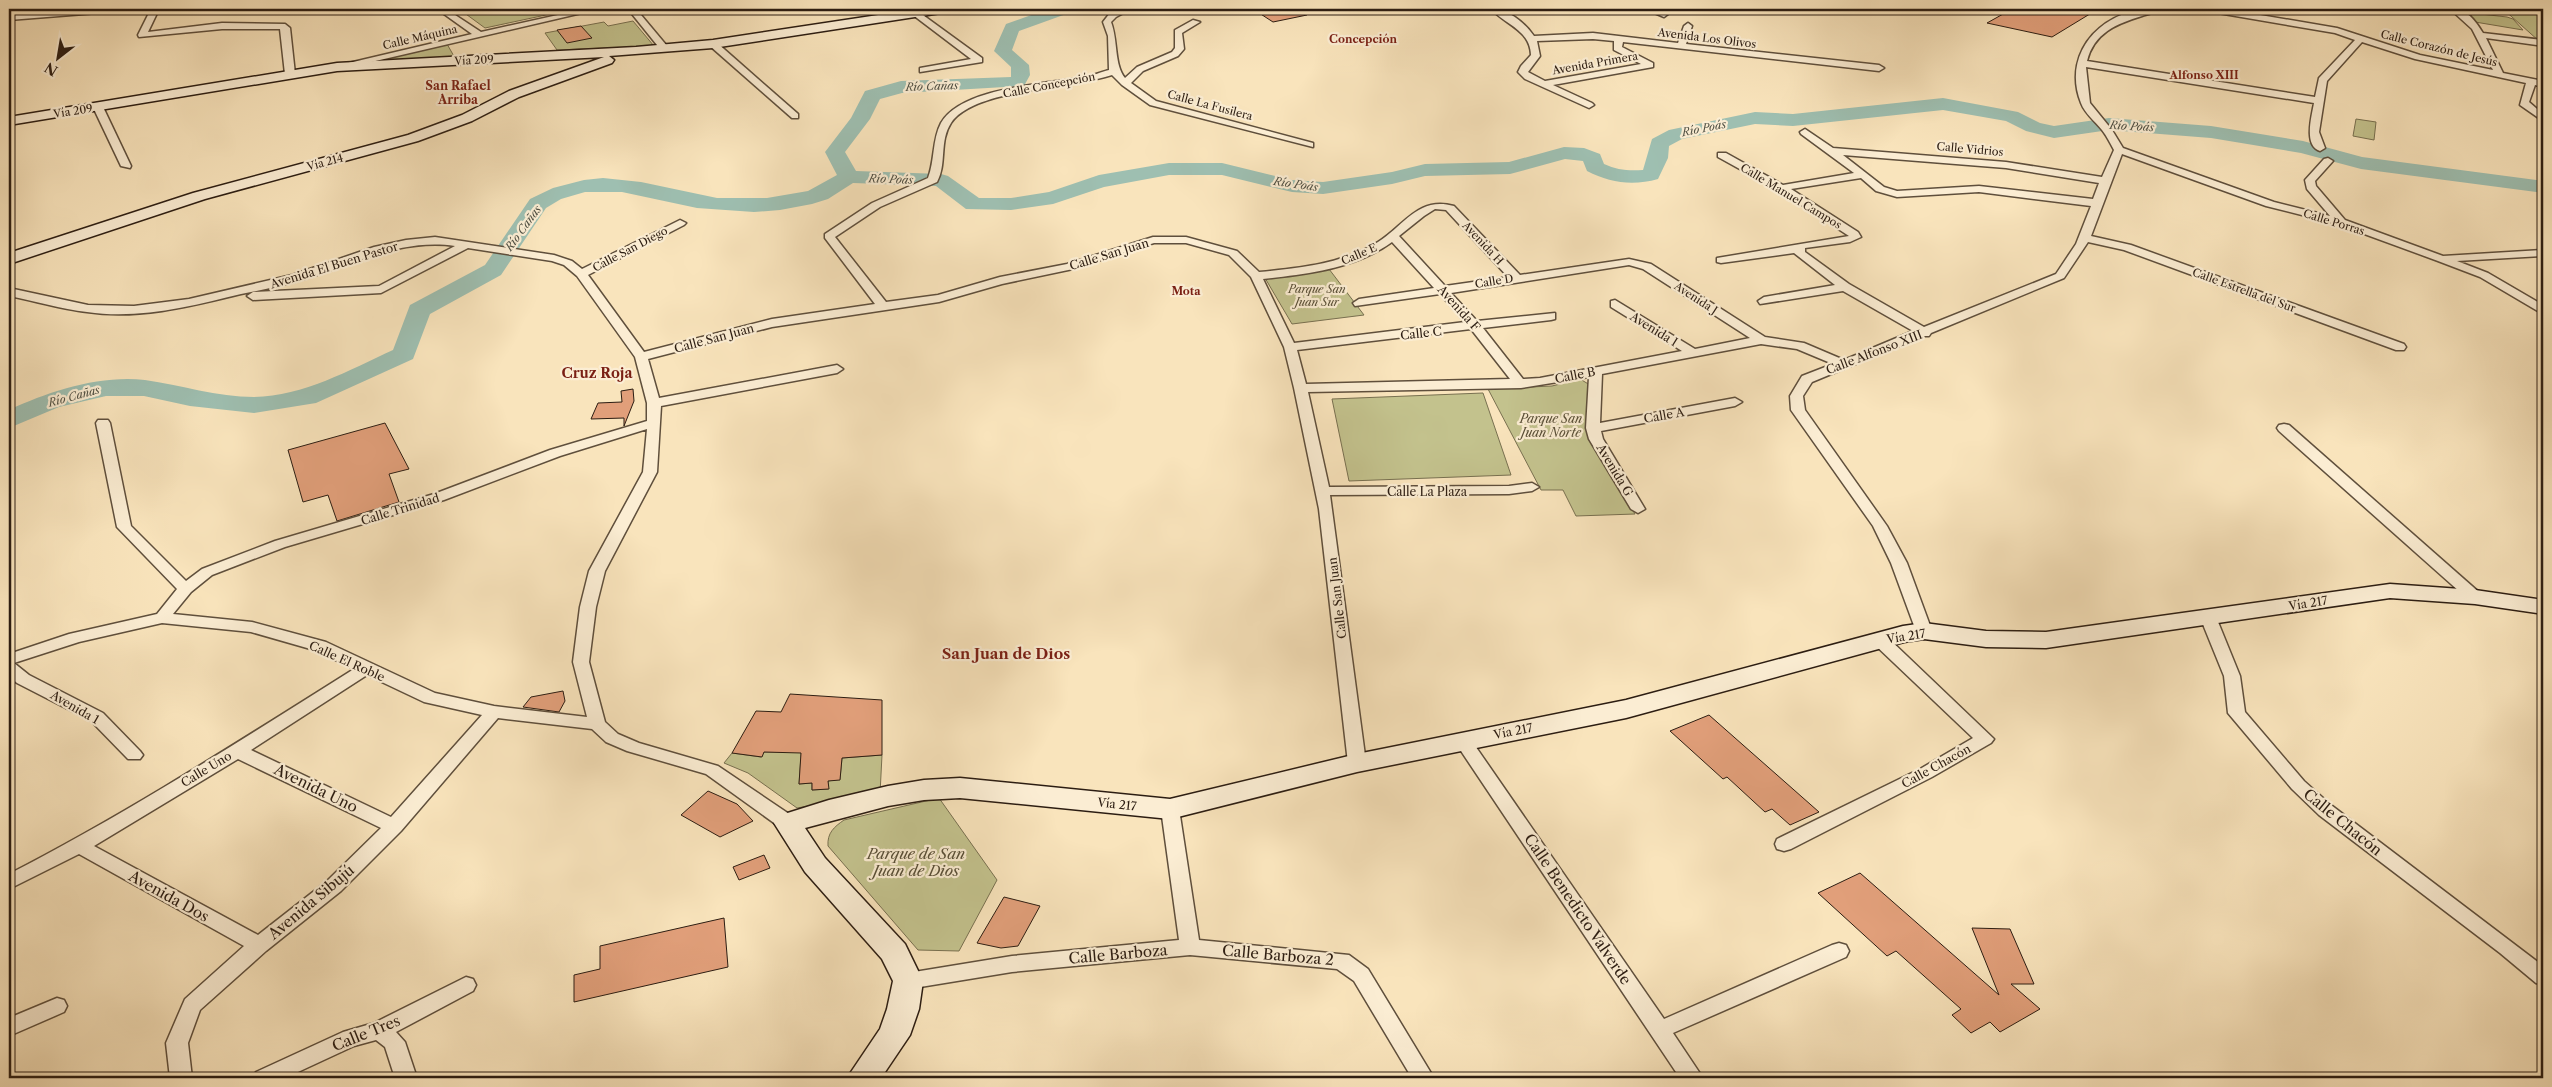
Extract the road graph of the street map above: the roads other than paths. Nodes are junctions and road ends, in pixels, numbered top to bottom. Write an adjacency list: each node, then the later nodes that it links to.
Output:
1 (110, 9): 14 (street)
2 (155, 9): 34 (street)
3 (441, 9): 17 (street)
4 (596, 9): 17 (street, Calle Máquina)
5 (632, 9): 26 (street)
6 (1127, 9): 33 (street)
7 (1495, 9): 19 (street)
8 (1650, 9): 13 (street)
9 (2156, 9): 29 (street)
10 (2212, 9): 21 (street, Calle Corazón de Jesús)
11 (2454, 9): 18 (street)
12 (929, 10): 24 (main road); 32 (street)
13 (1664, 14)
14 (9, 18)
15 (1196, 22): 37 (street)
16 (1688, 26): 25 (street)
17 (480, 35): 22 (street, Calle Máquina)
18 (2480, 35): 23 (street); 35 (street)
19 (1532, 39): 20 (street, Avenida Los Olivos); 38 (street)
20 (1618, 39): 25 (street, Avenida Los Olivos); 38 (street, Avenida Primera)
21 (2360, 39): 35 (street, Calle Corazón de Jesús); 40 (street)
22 (453, 41): 28 (street); 30 (street, Calle Máquina)
23 (2543, 43)
24 (713, 44): 26 (main road); 43 (street)
25 (1681, 46): 31 (street, Avenida Los Olivos)
26 (664, 48): 27 (main road, Vía 214)
27 (596, 57): 28 (main road, Vía 209); 67 (main road, Vía 214)
28 (464, 61): 30 (main road, Vía 209)
29 (2080, 63): 40 (street); 49 (street)
30 (337, 67): 34 (main road, Vía 209)
31 (1880, 68)
32 (923, 70)
33 (1114, 71): 37 (street, Calle La Fusilera); 80 (street, Calle Concepción)
34 (290, 74): 42 (main road, Vía 209)
35 (2500, 75): 36 (street, Calle Corazón de Jesús)
36 (2532, 81): 39 (street, Calle Corazón de Jesús); 44 (street)
37 (1125, 83): 47 (street, Calle La Fusilera)
38 (1544, 84): 41 (street)
39 (2543, 84)
40 (2319, 101): 48 (street)
41 (1589, 105)
42 (98, 107): 45 (main road, Vía 209); 53 (street)
43 (795, 116)
44 (2543, 118)
45 (9, 121)
46 (1805, 132): 50 (street)
47 (1308, 144)
48 (2320, 148)
49 (2119, 150): 55 (street, Calle Alfonso XIII); 59 (street, Calle Porras)
50 (1831, 151): 54 (street); 55 (street, Calle Vidrios)
51 (1722, 155): 56 (street, Calle Manuel Campos)
52 (2328, 162): 59 (street)
53 (126, 166)
54 (1863, 175): 56 (street); 57 (street)
55 (2106, 181): 57 (street, Calle Alfonso XIII)
56 (1787, 191): 64 (street, Calle Manuel Campos)
57 (2096, 203): 62 (street, Calle Alfonso XIII)
58 (1450, 208): 61 (street, Calle E); 72 (street, Avenida H)
59 (2341, 222): 66 (street, Calle Porras)
60 (680, 223): 70 (street, Calle San Diego)
61 (1393, 236): 71 (street, Calle E); 74 (street, Avenida F)
62 (2086, 238): 84 (street, Calle Alfonso XIII); 86 (street, Calle Estrella del Sur)
63 (468, 244): 70 (street, Avenida El Buen Pastor); 76 (street, Avenida El Buen Pastor); 76 (street)
64 (1798, 249): 68 (street); 73 (street)
65 (2543, 253): 66 (street)
66 (2442, 258): 81 (street, Calle Porras)
67 (9, 260)
68 (1721, 260)
69 (1629, 262): 72 (street, Calle D); 85 (street, Avenida J)
70 (581, 274): 89 (street, Avenida El Buen Pastor)
71 (1256, 276): 80 (street, Calle San Juan); 87 (street, Calle San Juan)
72 (1516, 278): 74 (street, Calle D)
73 (1845, 287): 77 (street); 84 (street)
74 (1442, 289): 78 (street, Calle D); 83 (street, Avenida F)
75 (9, 292): 76 (street, Avenida El Buen Pastor)
76 (222, 297)
77 (1764, 301)
78 (1359, 303)
79 (1615, 304): 88 (street, Avenida I)
80 (884, 308): 89 (street, Calle San Juan)
81 (2543, 310)
82 (1551, 316): 83 (street, Calle C)
83 (1476, 327): 87 (street, Calle C); 93 (street, Avenida F)
84 (1924, 333): 90 (street, Calle Alfonso XIII)
85 (1762, 340): 88 (street, Calle B); 90 (street, Calle B)
86 (2400, 347)
87 (1290, 348): 94 (street, Calle San Juan)
88 (1693, 353): 92 (street, Calle B)
89 (641, 357): 96 (street, Avenida El Buen Pastor)
90 (1842, 363): 109 (street, Calle Alfonso XIII)
91 (837, 369): 96 (street)
92 (1596, 371): 93 (street, Calle B); 99 (street, Avenida G)
93 (1522, 384): 94 (street, Calle B)
94 (1301, 388): 102 (street, Calle San Juan)
95 (1735, 402): 99 (street, Calle A)
96 (654, 403): 98 (street, Avenida El Buen Pastor)
97 (103, 423): 104 (street)
98 (653, 423): 104 (street, Calle Trinidad); 115 (street, Avenida El Buen Pastor)
99 (1593, 428): 103 (street, Avenida G)
100 (2284, 428): 105 (street)
101 (1532, 487): 102 (street, Calle La Plaza)
102 (1322, 491): 119 (street, Calle San Juan)
103 (1638, 509)
104 (185, 589): 107 (street, Calle Trinidad)
105 (2475, 596): 106 (main road, Vía 217); 108 (main road, Vía 217)
106 (2543, 607)
107 (162, 618): 111 (street, Calle El Roble); 113 (street, Calle El Roble)
108 (2208, 618): 109 (main road, Vía 217); 129 (street, Calle Chacón)
109 (1924, 631): 110 (main road, Vía 217)
110 (1880, 640): 116 (main road, Vía 217); 123 (street, Calle Chacón)
111 (9, 659)
112 (9, 667): 118 (street, Avenida 1)
113 (365, 668): 114 (street, Calle El Roble); 117 (street, Calle Uno)
114 (494, 712): 115 (street, Calle El Roble); 122 (street, Avenida Sibujú)
115 (597, 724): 121 (street)
116 (1462, 741): 119 (main road, Vía 217); 134 (street, Calle Benedicto Valverde)
117 (237, 751): 122 (street, Avenida Uno); 124 (street, Calle Uno)
118 (134, 755)
119 (1357, 763): 120 (main road, Vía 217)
120 (1170, 809): 121 (main road, Vía 217); 127 (street)
121 (788, 823): 130 (main road)
122 (394, 826): 126 (street, Avenida Sibujú)
123 (1784, 844)
124 (79, 846): 125 (street, Calle Uno); 126 (street, Avenida Dos)
125 (9, 882)
126 (259, 945): 136 (street, Avenida Sibujú)
127 (1190, 947): 130 (street, Calle Barboza); 140 (street, Calle Barboza 2)
128 (1839, 951): 134 (street)
129 (2543, 977)
130 (908, 981): 139 (main road)
131 (466, 985): 135 (street, Calle Tres)
132 (57, 1006): 133 (street)
133 (9, 1027)
134 (1660, 1030): 141 (street, Calle Benedicto Valverde)
135 (378, 1031): 137 (street, Calle Tres); 138 (street)
136 (181, 1078)
137 (264, 1078)
138 (406, 1078)
139 (863, 1078)
140 (1423, 1078)
141 (1692, 1078)

